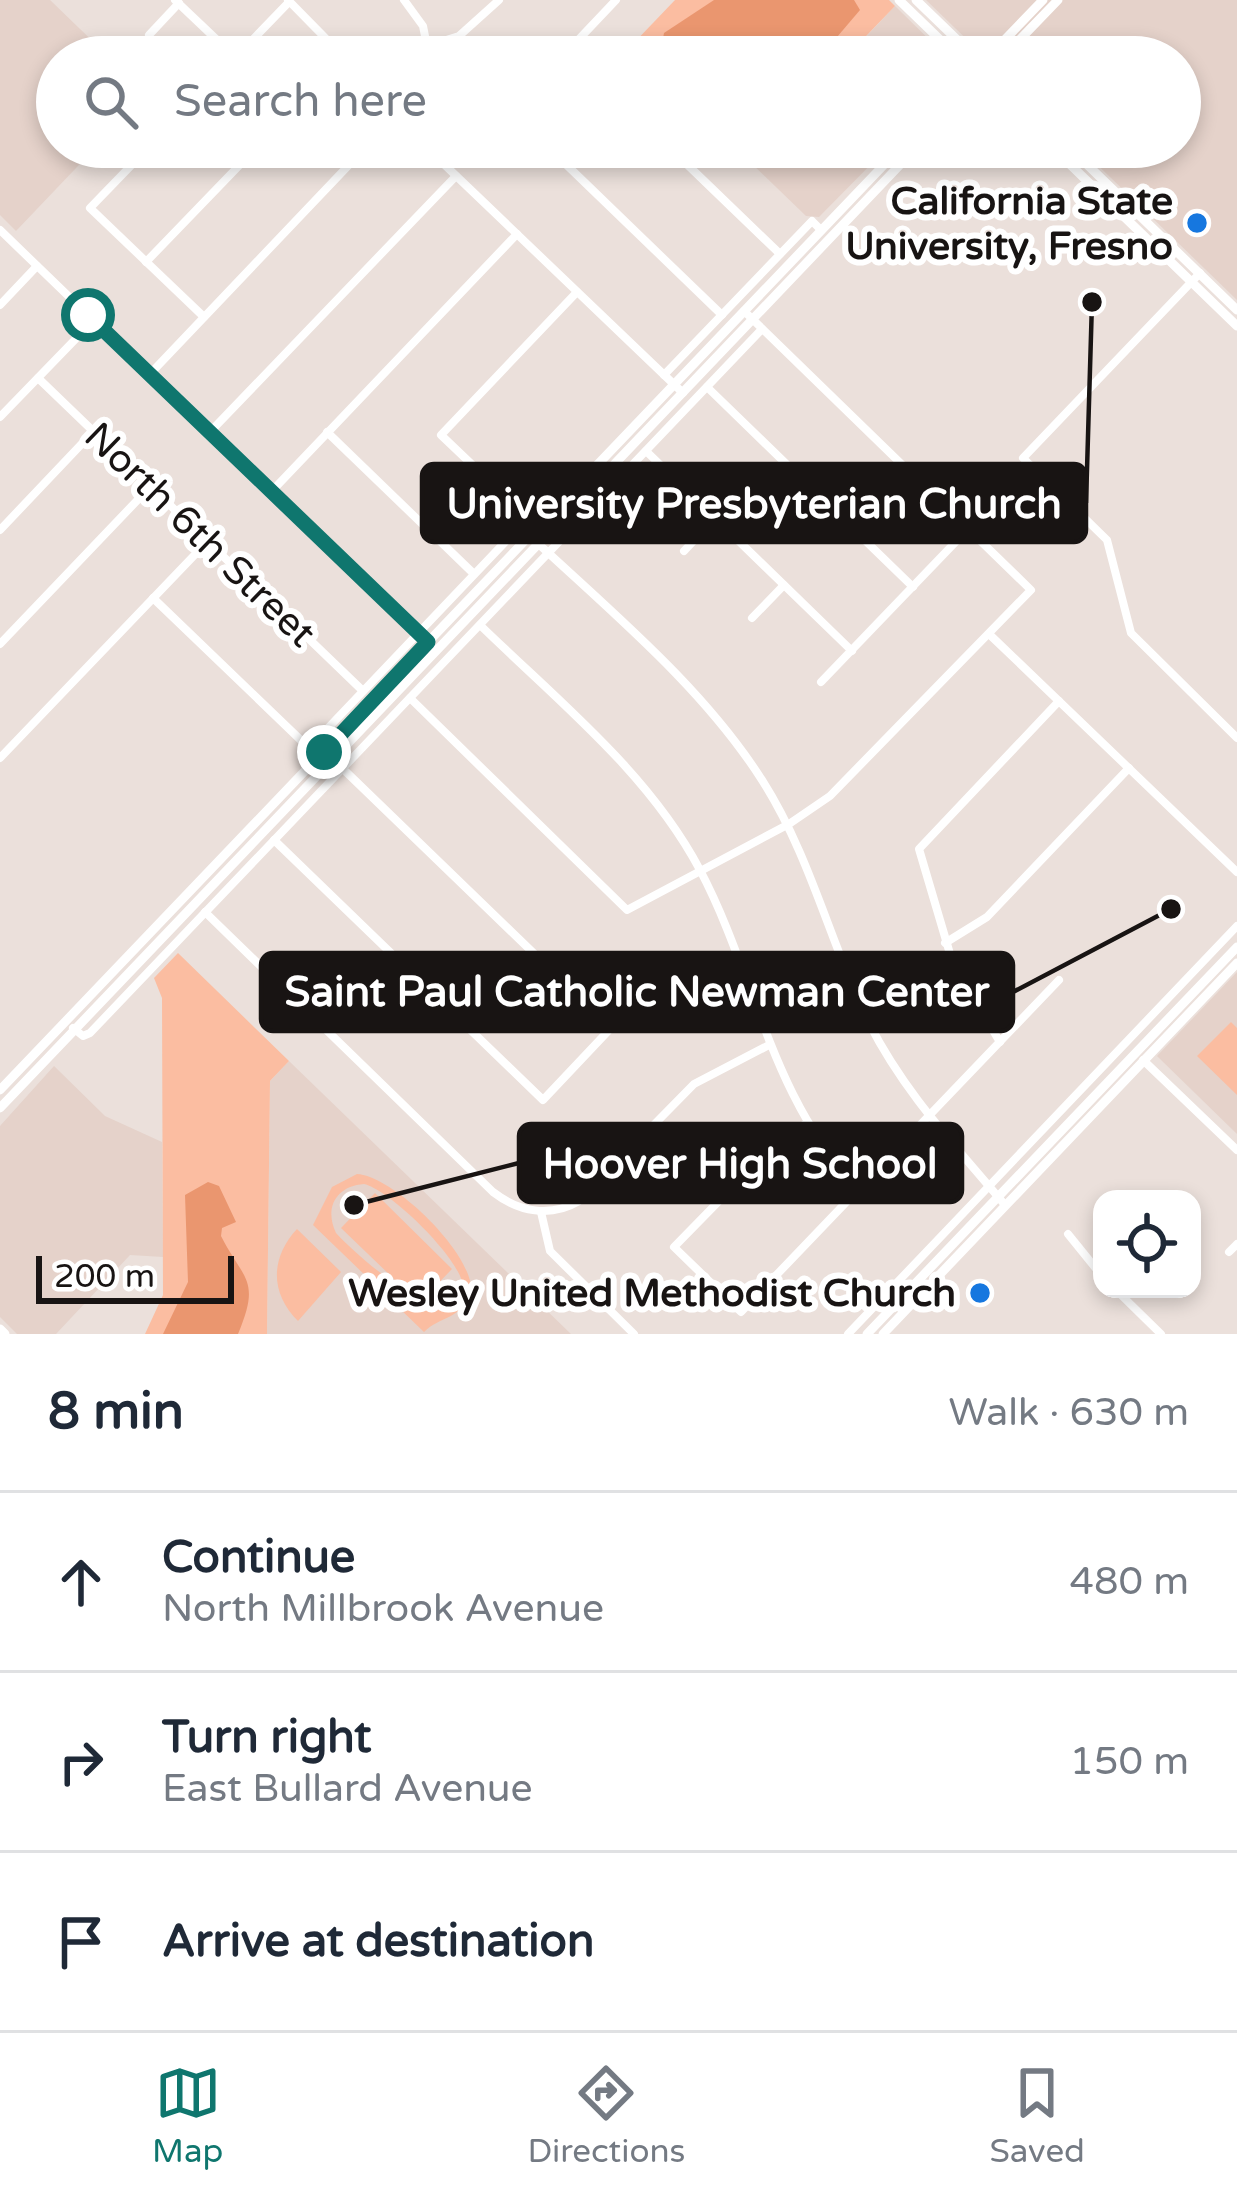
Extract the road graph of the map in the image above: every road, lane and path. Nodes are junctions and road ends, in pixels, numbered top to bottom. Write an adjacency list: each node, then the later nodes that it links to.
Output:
1 (404, 0): 14 (street)
2 (499, 0): 15 (street)
3 (616, 0): 16 (street)
4 (899, 0): 17 (main road)
5 (916, 0): 18 (main road)
6 (1043, 0): 19 (main road)
7 (1058, 0): 20 (main road)
8 (288, 1): 12 (street); 13 (street)
9 (177, 2): 10 (street); 11 (street)
10 (149, 34)
11 (213, 36)
12 (255, 36)
13 (324, 36)
14 (425, 36)
15 (460, 36)
16 (585, 36)
17 (936, 36)
18 (954, 36)
19 (1008, 36)
20 (1023, 36)
21 (129, 168): 36 (street)
22 (237, 168): 36 (street)
23 (346, 168): 44 (street)
24 (448, 168): 31 (street)
25 (570, 168): 42 (street)
26 (691, 168): 35 (street)
27 (881, 168): 33 (main road)
28 (896, 168): 43 (main road)
29 (1075, 168): 38 (main road)
30 (1090, 168): 38 (main road)
31 (456, 176): 34 (street); 56 (street)
32 (0, 230): 37 (street)
33 (821, 230): 35 (street); 43 (main road)
34 (517, 234): 39 (street); 57 (street)
35 (781, 254): 42 (street)
36 (146, 262): 44 (street)
37 (37, 266): 40 (street); 45 (street)
38 (1196, 277): 41 (main road); 46 (main road); 83 (street)
39 (577, 292): 49 (street); 68 (street)
40 (0, 305)
41 (1237, 310)
42 (722, 315): 49 (street)
43 (748, 315): 47 (street); 51 (main road); 53 (main road)
44 (204, 317): 48 (street)
45 (94, 320): 48 (street); 50 (street)
46 (1237, 326)
47 (762, 329): 52 (street); 62 (street)
48 (150, 374): 56 (street)
49 (664, 375): 51 (street)
50 (38, 378): 54 (street); 55 (street, North 6th Street)
51 (674, 384): 53 (street); 64 (main road)
52 (707, 386): 58 (street); 70 (street)
53 (683, 393): 64 (main road)
54 (0, 417)
55 (93, 432): 59 (street, North 6th Street); 63 (street)
56 (210, 432): 60 (street)
57 (327, 432): 60 (street); 68 (street)
58 (646, 451): 61 (street); 67 (street)
59 (150, 487): 65 (street, North 6th Street); 76 (street)
60 (271, 492): 74 (street)
61 (715, 518): 66 (street); 69 (street)
62 (968, 529): 70 (street); 75 (street)
63 (0, 530)
64 (534, 540): 67 (street); 77 (main road)
65 (207, 542): 71 (street); 80 (street, North 6th Street)
66 (684, 550)
67 (548, 553): 73 (street); 90 (street)
68 (474, 574): 74 (street)
69 (784, 585): 72 (street); 78 (street)
70 (913, 586): 78 (street)
71 (153, 598): 84 (street); 86 (street)
72 (752, 618)
73 (480, 625): 81 (street); 93 (street)
74 (418, 633): 77 (street); 80 (street)
75 (989, 634): 82 (street); 90 (street)
76 (0, 644)
77 (432, 646): 85 (main road)
78 (851, 651): 79 (street)
79 (821, 682)
80 (363, 691): 84 (street)
81 (410, 698): 89 (street); 93 (street)
82 (1059, 701): 88 (street); 98 (street)
83 (1237, 737)
84 (309, 748): 87 (street)
85 (328, 756): 87 (main road); 89 (street); 96 (main road)
86 (0, 758)
87 (308, 768): 92 (main road)
88 (1129, 768): 94 (street); 98 (street)
89 (342, 769): 91 (street); 104 (street)
90 (788, 824): 93 (street); 109 (street)
91 (274, 840): 95 (street); 104 (street)
92 (215, 865): 96 (main road); 103 (main road)
93 (701, 871): 100 (street)
94 (1237, 872)
95 (205, 912): 103 (street); 115 (street)
96 (176, 923): 103 (main road)
97 (1237, 926): 112 (street)
98 (945, 944): 105 (street)
99 (1237, 947): 107 (main road)
100 (739, 961): 104 (street); 106 (street)
101 (1237, 963): 107 (main road)
102 (1059, 980): 105 (street)
103 (70, 1025): 108 (main road); 108 (main road)
104 (611, 1028)
105 (1000, 1042): 109 (street)
106 (769, 1046): 110 (street); 115 (street)
107 (1140, 1056): 111 (street); 114 (main road)
108 (0, 1099)
109 (927, 1118): 112 (street); 113 (street)
110 (808, 1122): 113 (street); 113 (street)
111 (1237, 1150)
112 (988, 1186): 114 (street); 123 (street)
113 (859, 1189)
114 (1002, 1201): 124 (main road); 125 (main road)
115 (541, 1212): 122 (street)
116 (1068, 1234): 119 (street)
117 (1237, 1244): 118 (street)
118 (1229, 1252)
119 (1093, 1265)
120 (1124, 1298): 121 (street)
121 (1151, 1324): 126 (street); 127 (street)
122 (634, 1334)
123 (848, 1334)
124 (867, 1334)
125 (883, 1334)
126 (1142, 1334)
127 (1161, 1334)

